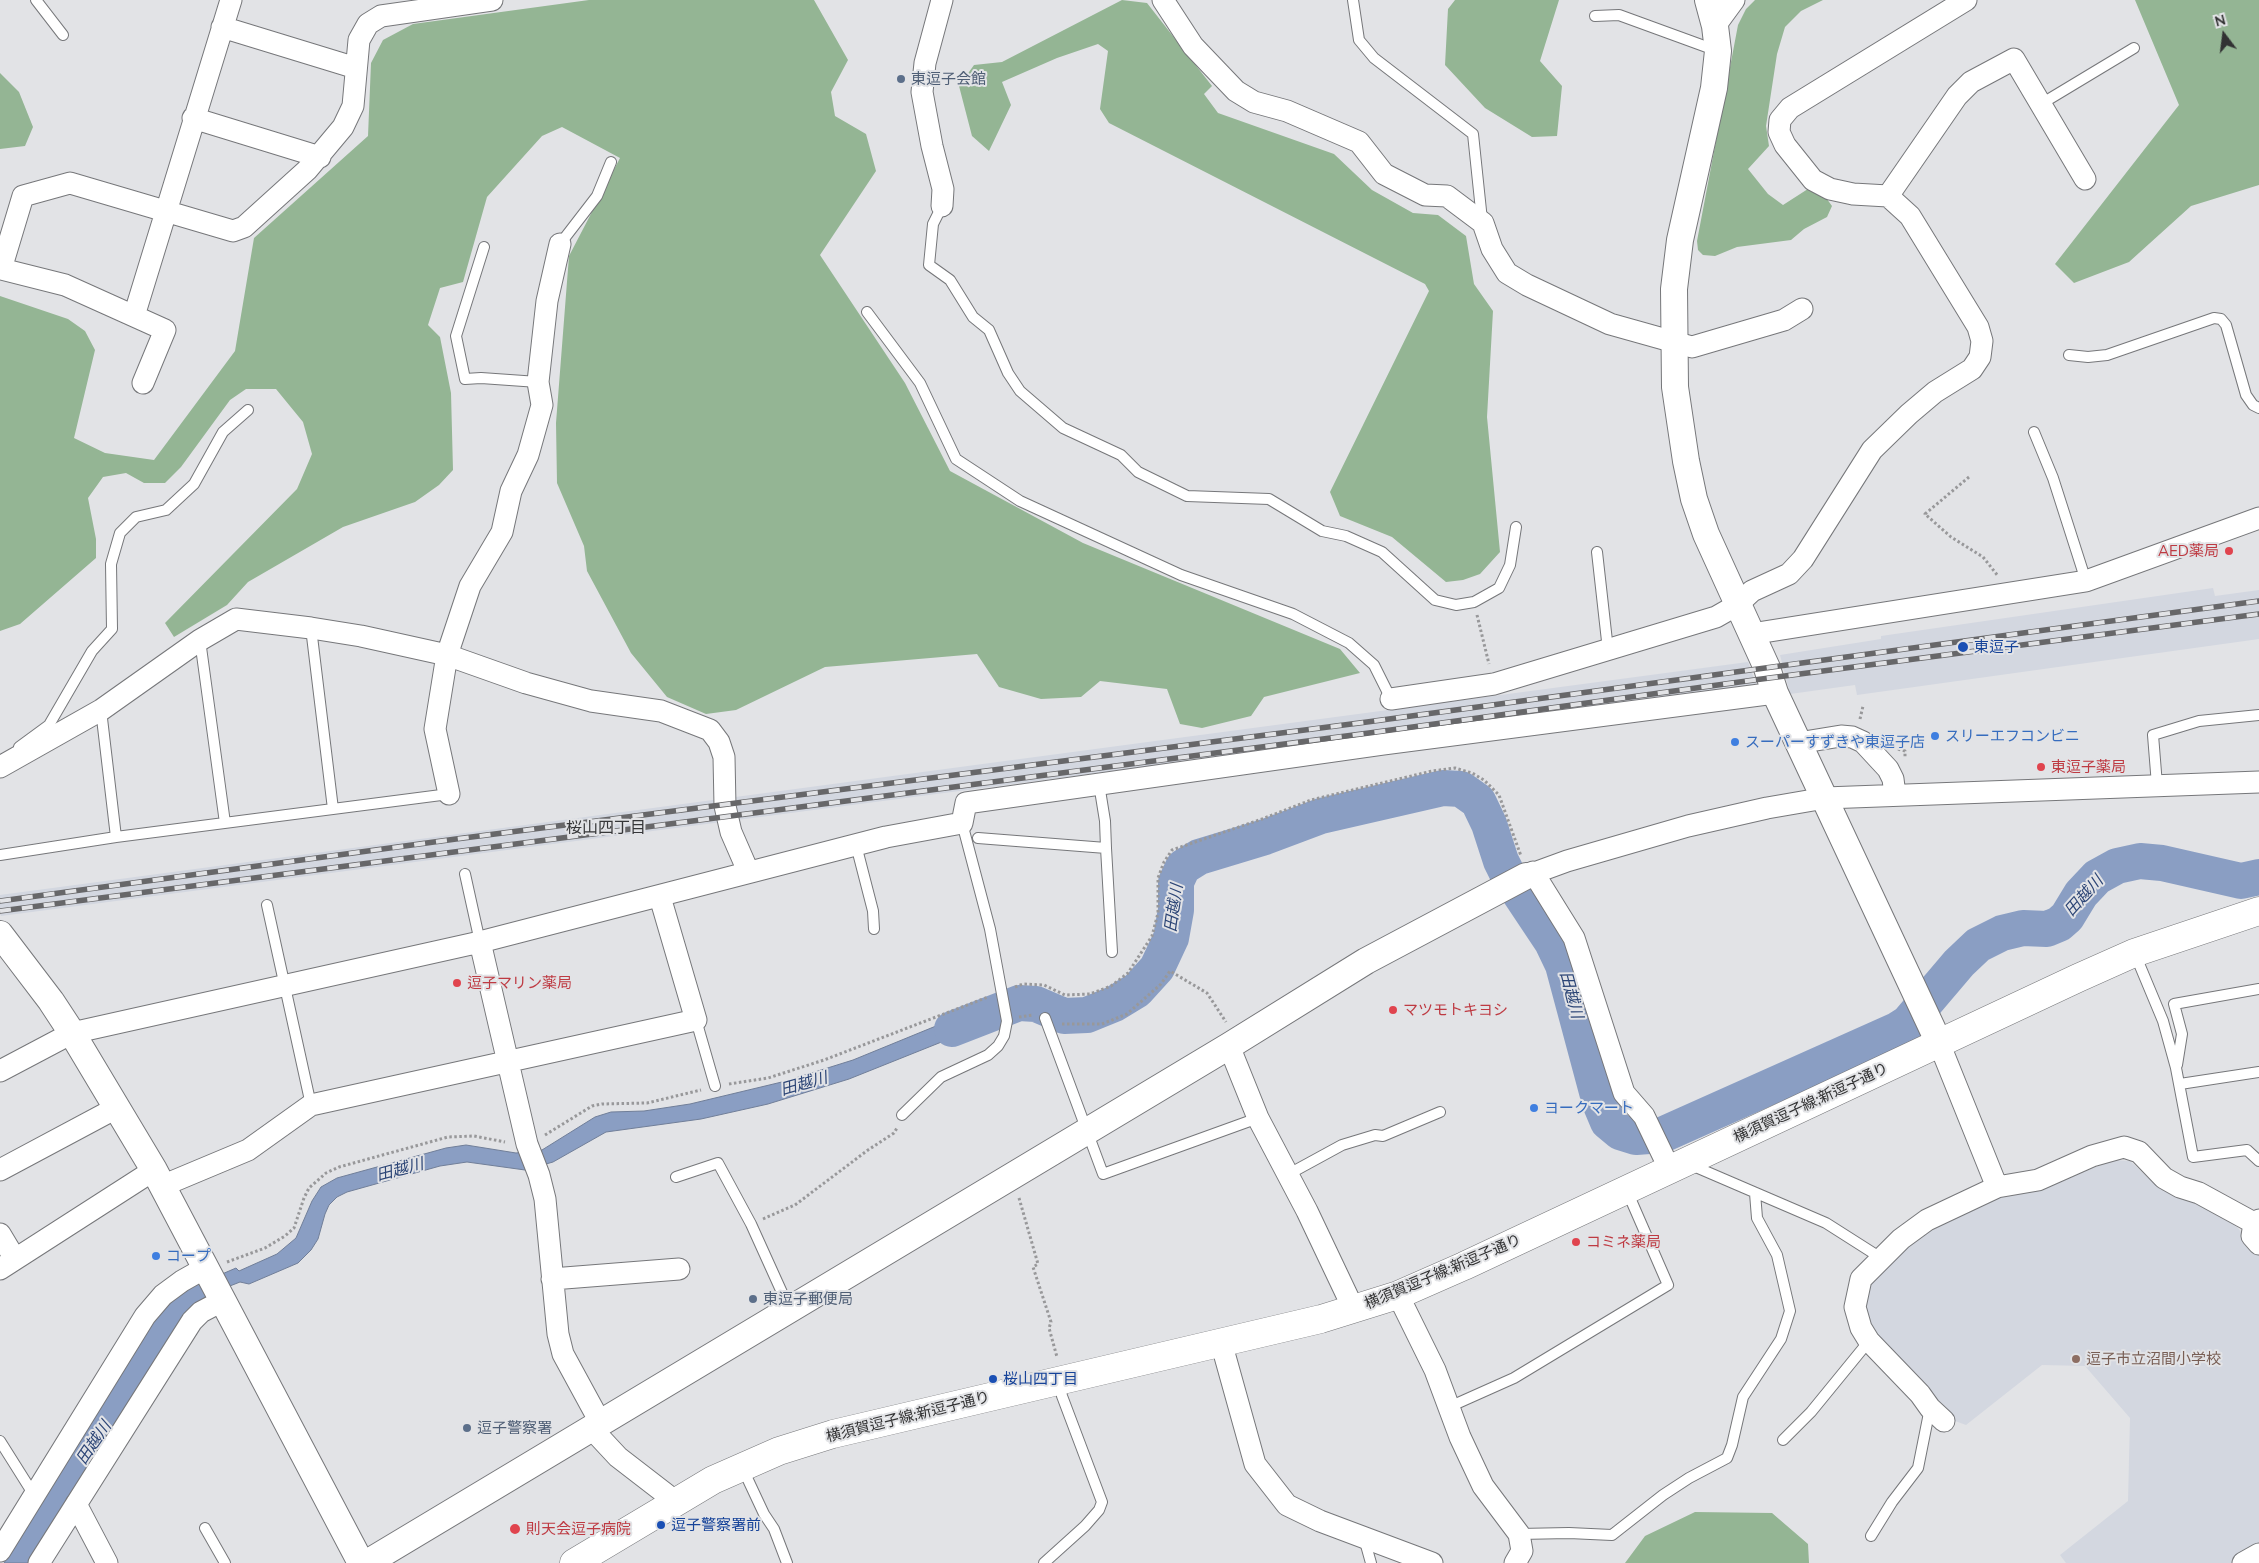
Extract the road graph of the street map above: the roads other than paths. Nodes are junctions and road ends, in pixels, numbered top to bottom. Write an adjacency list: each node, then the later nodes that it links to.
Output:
1 (36, 0): 13 (lane)
2 (230, 0): 12 (street)
3 (492, 0): 10 (street)
4 (942, 0): 23 (street)
5 (1163, 0): 25 (street)
6 (1353, 0): 25 (lane)
7 (1708, 0): 14 (street)
8 (1734, 0): 14 (street)
9 (1966, 0): 22 (street)
10 (437, 3): 16 (street)
11 (1595, 16): 14 (lane)
12 (222, 27): 16 (street); 18 (street)
13 (63, 35)
14 (1717, 39): 31 (street)
15 (2134, 48): 17 (lane)
16 (356, 68): 19 (street)
17 (2041, 104): 21 (street); 22 (street)
18 (194, 118): 19 (street); 24 (street)
19 (320, 157): 24 (street)
20 (612, 162): 26 (lane)
21 (2086, 179)
22 (1888, 196): 42 (street)
23 (942, 206): 39 (lane)
24 (164, 212): 30 (street); 30 (street)
25 (1482, 223): 31 (street)
26 (560, 244): 33 (street)
27 (484, 247): 33 (lane)
28 (1802, 309): 31 (street)
29 (867, 312): 49 (lane)
30 (134, 316): 34 (street)
31 (1673, 343): 42 (street)
32 (2070, 354): 35 (lane)
33 (538, 382): 47 (street)
34 (143, 383)
35 (2259, 408)
36 (248, 410): 53 (lane)
37 (2034, 432): 41 (lane)
38 (2259, 518): 41 (street)
39 (1516, 527)
40 (1597, 552): 46 (lane)
41 (2086, 581): 44 (street)
42 (1737, 605): 44 (street); 46 (street)
43 (311, 628): 45 (street); 47 (street); 60 (lane)
44 (1751, 634): 48 (street)
45 (200, 640): 50 (street); 61 (lane)
46 (1608, 650): 49 (street)
47 (447, 655): 57 (street); 68 (street)
48 (1774, 693): 52 (street); 55 (street)
49 (1391, 699)
50 (100, 710): 53 (street); 63 (lane)
51 (2259, 715): 56 (lane)
52 (1798, 743): 58 (street); 59 (street)
53 (0, 766)
54 (2259, 782): 56 (street)
55 (1100, 784): 62 (street); 66 (lane)
56 (2157, 785): 58 (street)
57 (449, 794): 60 (lane)
58 (1895, 795): 59 (street)
59 (1824, 798): 70 (street); 85 (street)
60 (333, 809): 61 (lane)
61 (225, 823): 63 (lane)
62 (962, 823): 65 (street); 95 (lane)
63 (116, 837): 67 (lane)
64 (978, 838): 66 (lane)
65 (856, 845): 68 (street); 74 (lane)
66 (1106, 848): 77 (lane)
67 (0, 855)
68 (748, 871): 71 (street)
69 (465, 874): 76 (lane)
70 (1529, 874): 84 (street); 99 (street)
71 (660, 897): 76 (street); 82 (street)
72 (267, 905): 79 (lane)
73 (2259, 911): 78 (main road, 横須賀逗子線;新逗子通り)
74 (874, 929)
75 (0, 934): 83 (street)
76 (480, 942): 79 (street); 86 (street)
77 (1112, 952)
78 (2134, 953): 85 (main road, 横須賀逗子線;新逗子通り); 87 (lane)
79 (285, 986): 83 (street); 92 (lane)
80 (2259, 989): 87 (lane)
81 (1045, 1018): 97 (lane)
82 (696, 1020): 86 (street); 91 (lane)
83 (72, 1033): 88 (street); 93 (street)
84 (1233, 1043): 96 (street); 97 (street)
85 (1939, 1043): 99 (main road, 横須賀逗子線;新逗子通り); 104 (street)
86 (507, 1060): 92 (street); 114 (street)
87 (2176, 1068): 90 (lane)
88 (0, 1071)
89 (2259, 1072): 90 (lane)
90 (2180, 1084): 98 (lane)
91 (715, 1086)
92 (311, 1105): 103 (street)
93 (118, 1107): 100 (street); 103 (street)
94 (1440, 1112): 101 (lane)
95 (902, 1114)
96 (1258, 1118): 97 (lane); 101 (street)
97 (1087, 1130): 117 (street)
98 (2259, 1161)
99 (1678, 1166): 105 (main road, 横須賀逗子線;新逗子通り); 106 (lane)
100 (0, 1170)
101 (1287, 1175): 118 (street)
102 (676, 1177): 117 (lane)
103 (158, 1178): 111 (street); 113 (street)
104 (1997, 1187): 107 (street); 110 (street)
105 (1627, 1190): 115 (main road, 横須賀逗子線;新逗子通り); 122 (lane)
106 (1755, 1193): 110 (lane); 132 (lane)
107 (2256, 1221): 109 (street)
108 (0, 1234): 111 (street)
109 (2259, 1244)
110 (1881, 1258): 120 (street)
111 (7, 1264)
112 (679, 1268): 114 (street)
113 (206, 1270): 116 (street); 128 (street)
114 (552, 1279): 124 (street)
115 (1398, 1295): 118 (main road, 横須賀逗子線;新逗子通り); 122 (street)
116 (221, 1299): 130 (street); 142 (street)
117 (790, 1308): 124 (street)
118 (1354, 1310): 119 (main road, 横須賀逗子線;新逗子通り)
119 (1221, 1342): 121 (main road, 横須賀逗子線;新逗子通り); 134 (street)
120 (1869, 1342): 123 (street); 125 (lane)
121 (1058, 1370): 127 (main road, 横須賀逗子線;新逗子通り); 146 (lane)
122 (1449, 1407): 132 (street)
123 (1937, 1415): 133 (lane)
124 (595, 1425): 129 (street); 143 (street)
125 (1783, 1440)
126 (0, 1441): 128 (lane)
127 (742, 1466): 129 (main road, 横須賀逗子線;新逗子通り); 145 (lane)
128 (34, 1496): 135 (street)
129 (675, 1501): 144 (main road, 横須賀逗子線;新逗子通り)
130 (76, 1504): 139 (street); 140 (street)
131 (205, 1528): 141 (lane)
132 (1519, 1534): 149 (street)
133 (1872, 1536)
134 (1364, 1538): 147 (lane); 148 (street)
135 (0, 1551)
136 (2259, 1554): 150 (street)
137 (0, 1558): 138 (street)
138 (9, 1563)
139 (39, 1563)
140 (107, 1563)
141 (225, 1563)
142 (361, 1563)
143 (367, 1563)
144 (574, 1563)
145 (787, 1563)
146 (1044, 1563)
147 (1372, 1563)
148 (1432, 1563)
149 (1515, 1563)
150 (2243, 1563)

